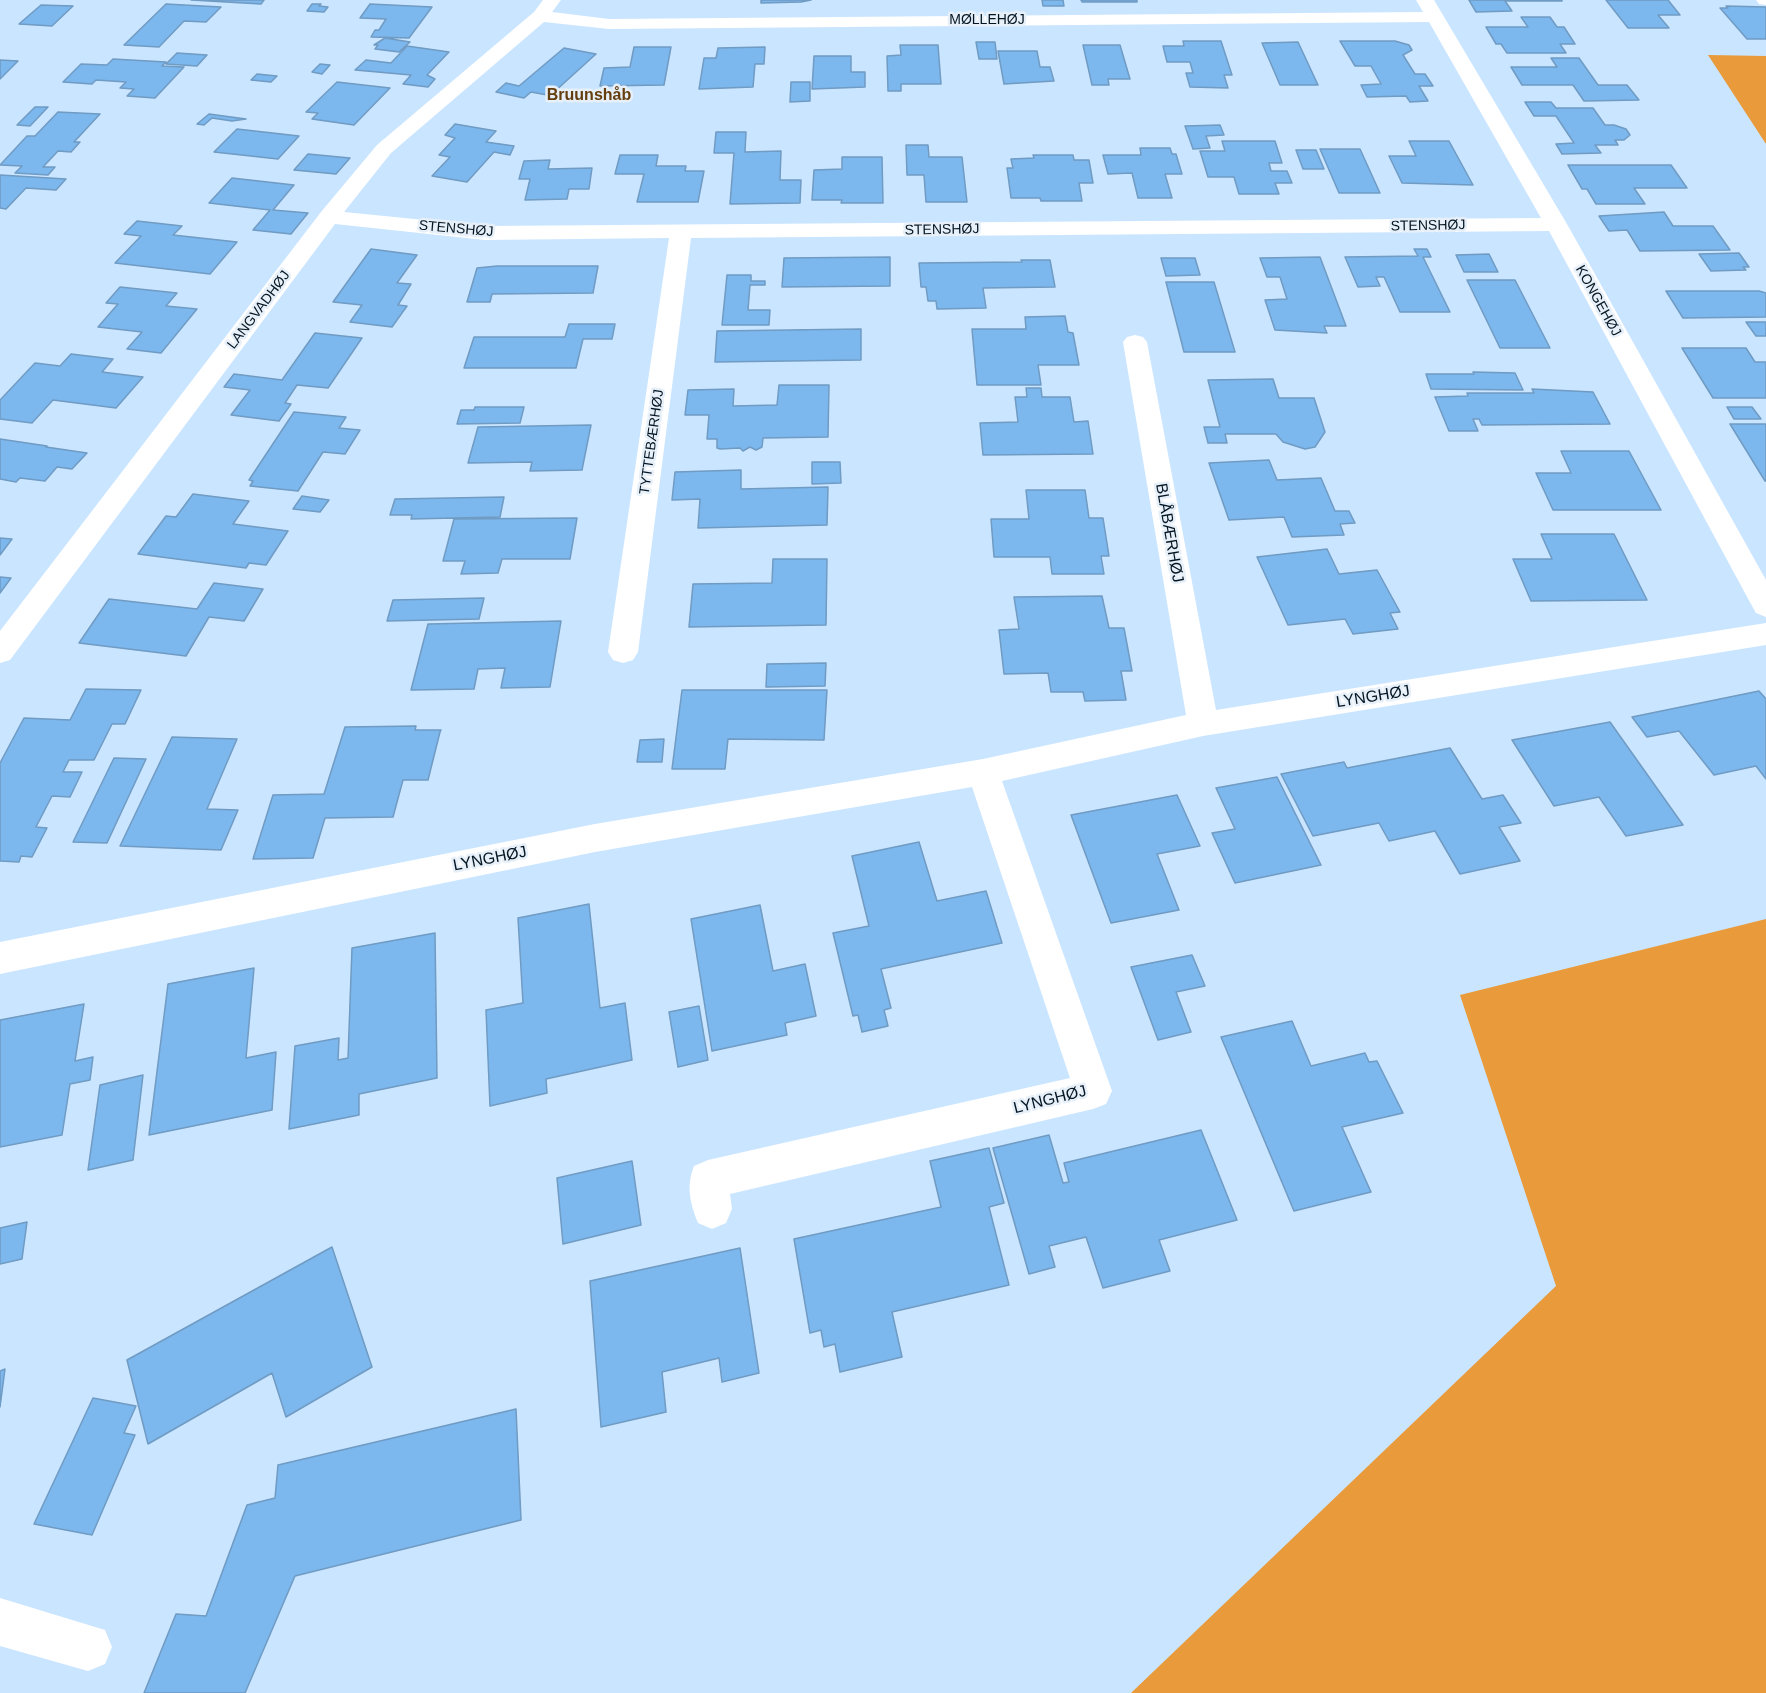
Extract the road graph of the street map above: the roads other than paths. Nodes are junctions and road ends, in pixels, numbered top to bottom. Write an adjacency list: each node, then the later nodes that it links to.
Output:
1 (546, 8): 2 (street, MØLLEHØJ); 3 (street, LANGVADHØJ)
2 (1430, 8): 4 (street, KONGEHØJ)
3 (329, 217): 5 (street, STENSHØJ); 10 (street, LANGVADHØJ)
4 (1556, 224): 5 (street, STENSHØJ); 7 (street, KONGEHØJ)
5 (681, 233): 9 (street, TYTTEBÆRHØJ)
6 (1135, 342): 11 (street, BLÅBÆRHØJ)
7 (1766, 606)
8 (1766, 634): 11 (street, LYNGHØJ)
9 (623, 651)
10 (0, 652)
11 (1203, 724): 12 (street, LYNGHØJ)
12 (983, 772): 13 (street, LYNGHØJ); 14 (street, LYNGHØJ)
13 (0, 958)
14 (712, 1209)
15 (0, 1622): 16 (street)
16 (88, 1647)

